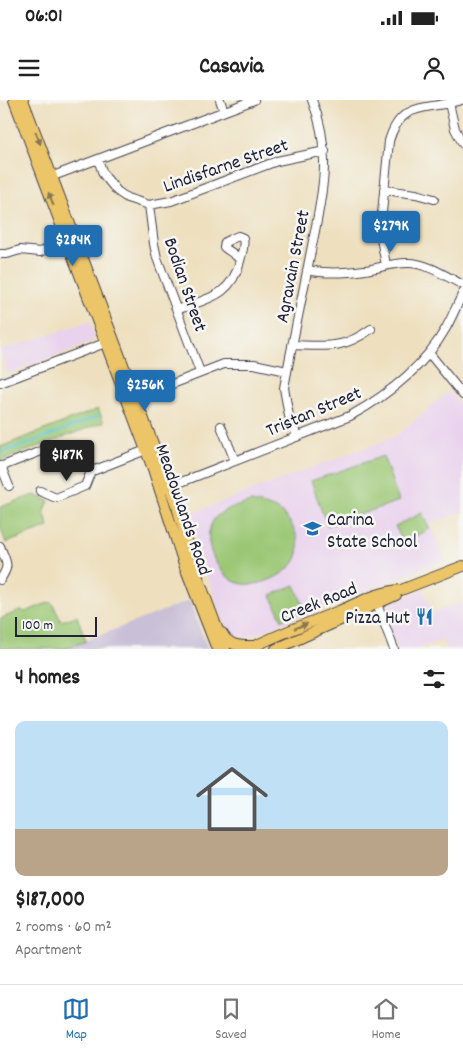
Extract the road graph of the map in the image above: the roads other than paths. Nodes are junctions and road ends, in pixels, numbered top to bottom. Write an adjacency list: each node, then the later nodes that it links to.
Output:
1 (14, 100): 12 (main road, Meadowlands Road)
2 (23, 100): 12 (main road, Meadowlands Road, one-way to 12)
3 (220, 100): 8 (street)
4 (254, 100): 8 (street)
5 (312, 100): 10 (street, Agravain Street)
6 (461, 100): 7 (street)
7 (449, 103): 9 (street); 13 (street)
8 (224, 111): 11 (street)
9 (463, 144)
10 (325, 151): 15 (street, Lindisfarne Street); 20 (street, Agravain Street)
11 (98, 159): 12 (street); 15 (street, Lindisfarne Street)
12 (48, 178): 16 (main road, Meadowlands Road, one-way to 12); 22 (main road, Meadowlands Road)
13 (384, 190): 14 (street); 19 (street)
14 (434, 199)
15 (149, 205): 25 (street, Bodian Street)
16 (69, 246): 17 (street); 27 (main road, Meadowlands Road)
17 (0, 254)
18 (240, 260): 25 (street)
19 (386, 265): 20 (street); 21 (street)
20 (307, 270): 28 (street, Agravain Street)
21 (463, 285)
22 (95, 291): 27 (street); 29 (main road, Meadowlands Road)
23 (463, 293): 24 (street, Tristan Street)
24 (461, 304): 30 (street, Tristan Street)
25 (177, 310): 32 (street, Bodian Street)
26 (370, 329): 28 (street)
27 (105, 343): 29 (street); 33 (street); 38 (main road, Meadowlands Road)
28 (292, 345): 31 (street, Agravain Street)
29 (117, 349): 35 (main road, Meadowlands Road)
30 (428, 353): 34 (street); 37 (street, Tristan Street)
31 (287, 371): 32 (street); 37 (street, Agravain Street)
32 (200, 372): 35 (street)
33 (0, 383)
34 (463, 395)
35 (136, 398): 43 (main road, Meadowlands Road)
36 (221, 426): 39 (street)
37 (297, 436): 39 (street, Tristan Street)
38 (146, 450): 41 (street); 43 (main road, Meadowlands Road)
39 (234, 461): 43 (street, Tristan Street)
40 (1, 466): 41 (street); 42 (street)
41 (92, 469): 44 (street)
42 (9, 486)
43 (165, 488): 49 (main road, Meadowlands Road); 51 (main road, Meadowlands Road)
44 (40, 491)
45 (0, 546): 47 (street)
46 (463, 566): 48 (main road, Creek Road)
47 (0, 580)
48 (376, 601): 50 (main road, Creek Road, one-way to 48); 53 (main road, Creek Road); 54 (street)
49 (217, 630): 50 (main road); 52 (main road, Meadowlands Road)
50 (252, 648)
51 (217, 649)
52 (225, 649)
53 (276, 649)
54 (394, 649)

